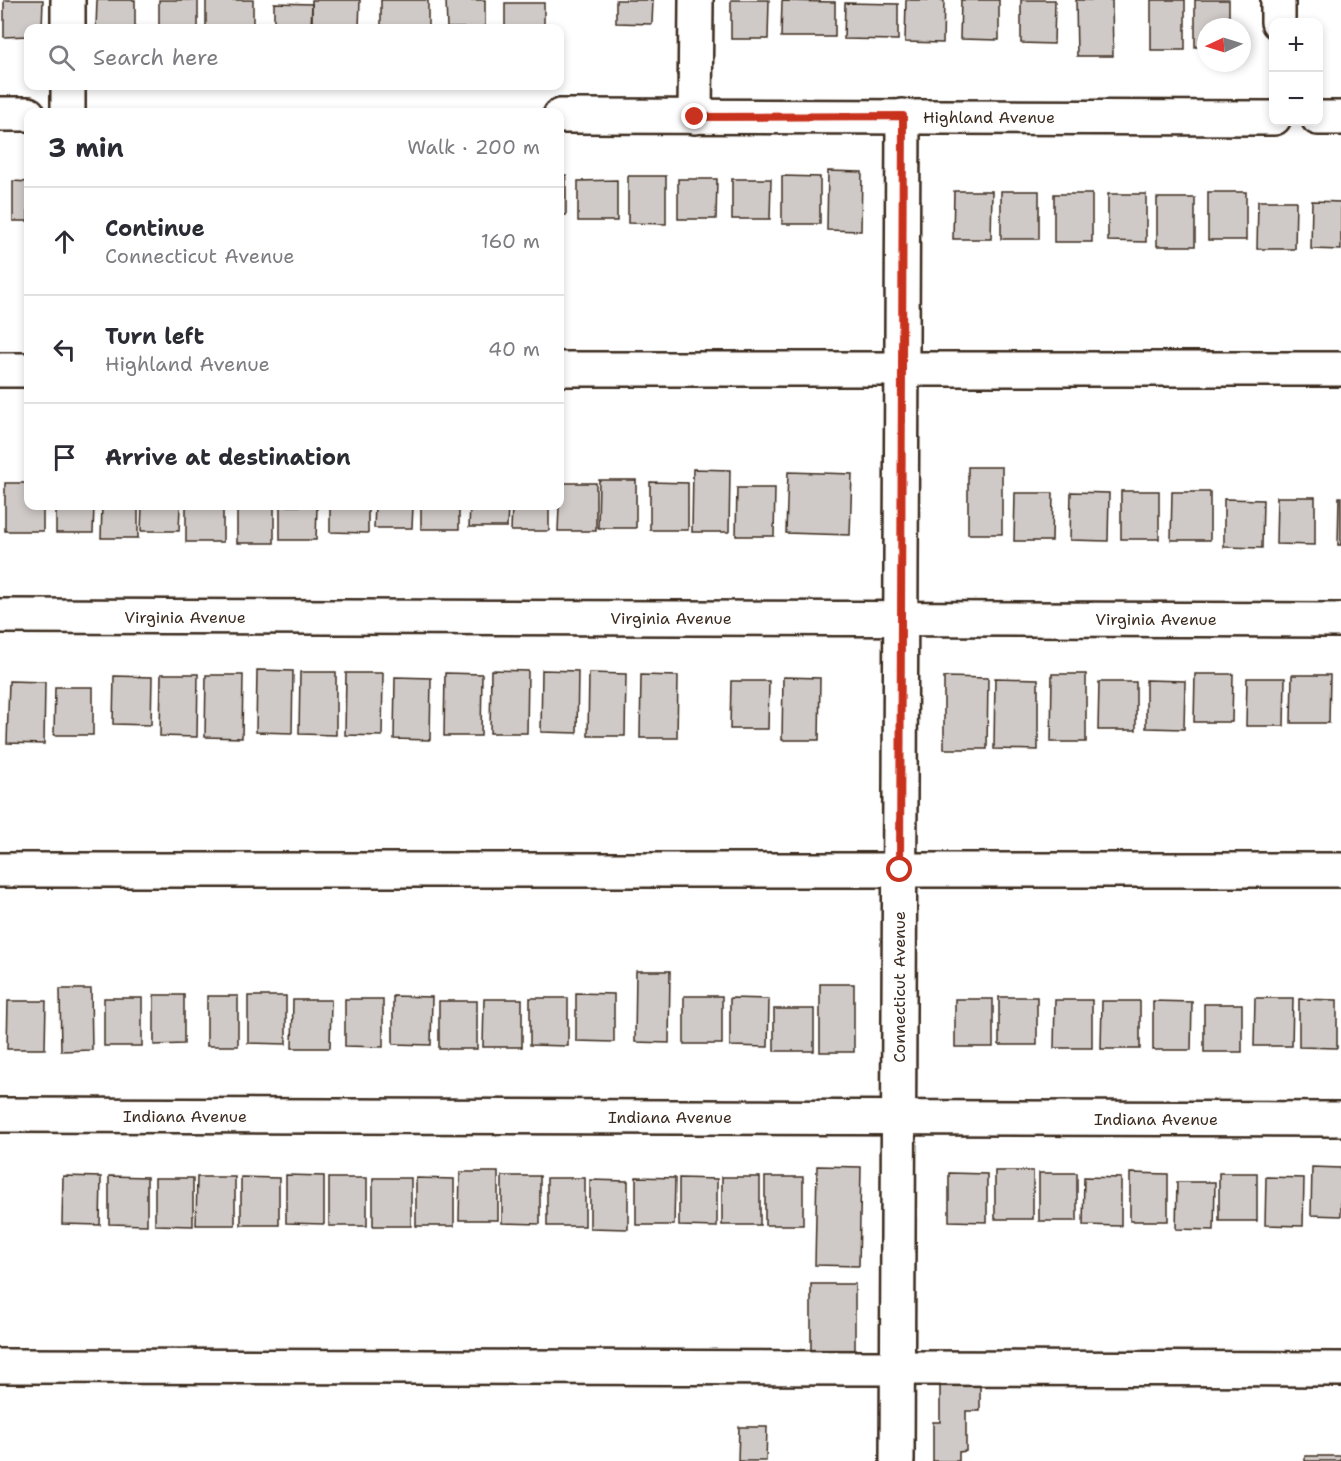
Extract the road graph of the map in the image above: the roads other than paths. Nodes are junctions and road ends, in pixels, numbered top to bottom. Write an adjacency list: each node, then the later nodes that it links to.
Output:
1 (68, 0): 5 (street)
2 (696, 0): 12 (street)
3 (1278, 0): 4 (street)
4 (1278, 18)
5 (68, 24)
6 (68, 90): 7 (street)
7 (68, 108)
8 (0, 114): 9 (street)
9 (24, 114)
10 (564, 116): 12 (street, Highland Avenue)
11 (903, 116): 12 (street, Highland Avenue); 13 (street, Highland Avenue); 17 (street, Connecticut Avenue)
12 (695, 117)
13 (1269, 118)
14 (1323, 118): 15 (street)
15 (1341, 118)
16 (564, 369): 17 (street)
17 (902, 369): 18 (street); 22 (street, Connecticut Avenue)
18 (1341, 369)
19 (0, 370): 20 (street)
20 (24, 370)
21 (0, 616): 22 (street, Virginia Avenue)
22 (901, 618): 23 (street, Virginia Avenue); 25 (street, Connecticut Avenue)
23 (1341, 620)
24 (0, 870): 25 (street)
25 (900, 870): 26 (street); 28 (street, Connecticut Avenue)
26 (1341, 870)
27 (0, 1115): 28 (street, Indiana Avenue)
28 (899, 1118): 29 (street, Indiana Avenue); 31 (street, Connecticut Avenue)
29 (1341, 1119)
30 (0, 1366): 31 (street)
31 (898, 1368): 32 (street); 33 (street, Connecticut Avenue)
32 (1341, 1369)
33 (897, 1461)

